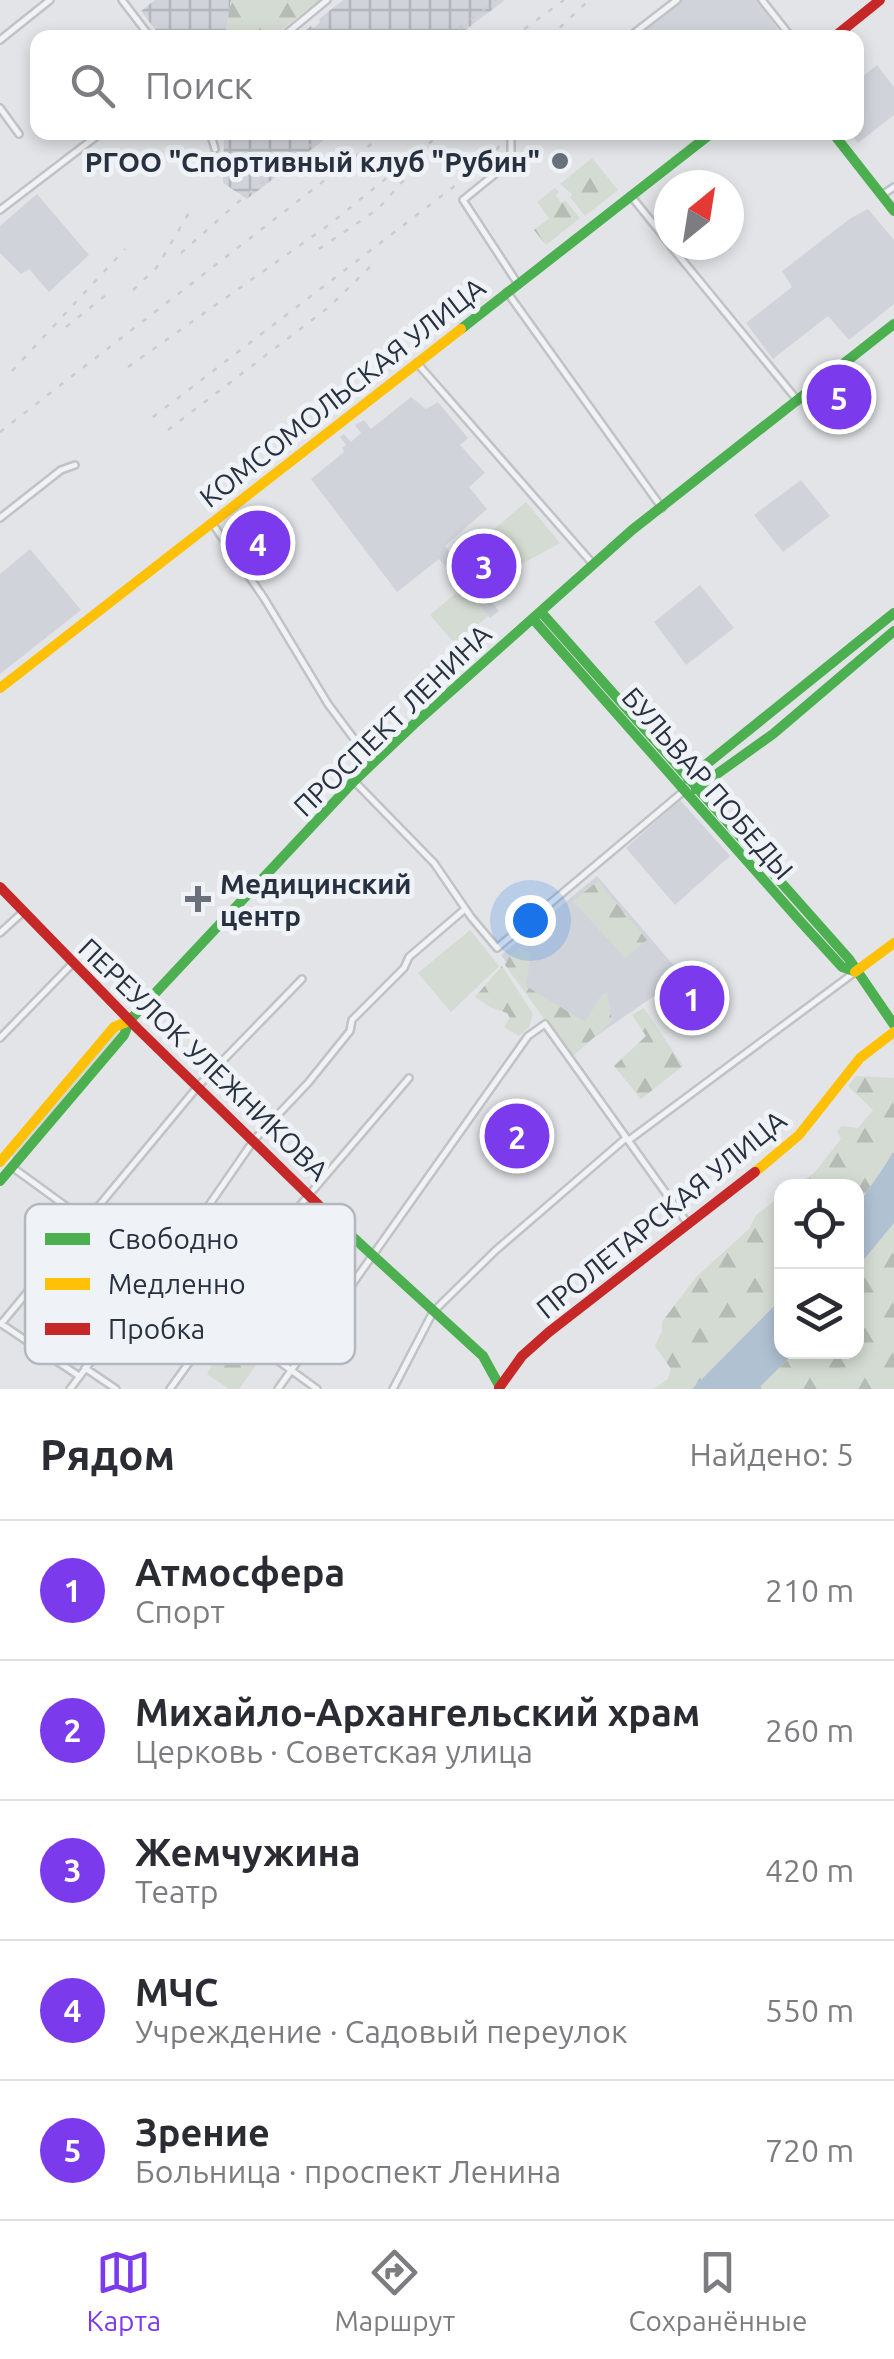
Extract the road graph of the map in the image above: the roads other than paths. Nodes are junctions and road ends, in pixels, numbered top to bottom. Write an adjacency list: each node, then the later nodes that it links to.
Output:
1 (50, 0): 12 (street)
2 (122, 0): 7 (street)
3 (327, 0): 8 (street)
4 (677, 0): 9 (street)
5 (762, 0): 10 (street)
6 (880, 0): 11 (main road)
7 (145, 30)
8 (291, 30)
9 (639, 30)
10 (786, 30)
11 (843, 30)
12 (0, 40)
13 (0, 108): 14 (street)
14 (18, 134)
15 (92, 140): 24 (street)
16 (212, 140): 20 (street)
17 (512, 140): 28 (street)
18 (701, 140): 22 (main road, КОМСОМОЛЬСКАЯ УЛИЦА)
19 (838, 140): 23 (main road)
20 (215, 149)
21 (894, 186): 23 (street)
22 (631, 196): 26 (street); 28 (main road, КОМСОМОЛЬСКАЯ УЛИЦА)
23 (882, 196): 25 (main road)
24 (0, 210)
25 (894, 210)
26 (654, 224)
27 (683, 260): 32 (street)
28 (518, 284): 29 (main road, КОМСОМОЛЬСКАЯ УЛИЦА)
29 (507, 292): 31 (main road, КОМСОМОЛЬСКАЯ УЛИЦА); 34 (street)
30 (894, 324): 32 (main road, ПРОСПЕКТ ЛЕНИНА)
31 (417, 363): 36 (main road, КОМСОМОЛЬСКАЯ УЛИЦА); 37 (street)
32 (798, 401): 34 (main road, ПРОСПЕКТ ЛЕНИНА)
33 (75, 465): 35 (street)
34 (662, 508): 37 (main road, ПРОСПЕКТ ЛЕНИНА)
35 (0, 518)
36 (212, 523): 43 (main road, КОМСОМОЛЬСКАЯ УЛИЦА); 46 (street)
37 (593, 564): 39 (main road, ПРОСПЕКТ ЛЕНИНА)
38 (894, 613): 41 (main road)
39 (536, 615): 46 (main road, ПРОСПЕКТ ЛЕНИНА); 48 (main road, БУЛЬВАР ПОБЕДЫ)
40 (894, 631): 42 (main road)
41 (854, 645): 42 (street); 44 (main road)
42 (862, 656): 45 (main road)
43 (0, 688)
44 (768, 714): 45 (street); 48 (main road)
45 (778, 728): 49 (main road)
46 (372, 763): 47 (main road, ПРОСПЕКТ ЛЕНИНА)
47 (354, 782): 52 (street); 59 (main road, ПРОСПЕКТ ЛЕНИНА)
48 (687, 783): 49 (main road); 50 (main road, БУЛЬВАР ПОБЕДЫ); 52 (street)
49 (698, 788): 50 (main road, БУЛЬВАР ПОБЕДЫ)
50 (773, 882): 57 (main road, БУЛЬВАР ПОБЕДЫ)
51 (0, 888): 53 (main road, ПЕРЕУЛОК УЛЕЖНИКОВА)
52 (465, 909): 65 (street)
53 (23, 912): 54 (street); 56 (main road, ПЕРЕУЛОК УЛЕЖНИКОВА)
54 (0, 933)
55 (894, 943): 57 (main road)
56 (73, 963): 59 (main road, ПЕРЕУЛОК УЛЕЖНИКОВА); 61 (street)
57 (855, 972): 60 (main road, БУЛЬВАР ПОБЕДЫ); 64 (street)
58 (302, 980): 63 (street)
59 (130, 1020): 63 (main road, ПЕРЕУЛОК УЛЕЖНИКОВА); 66 (main road, ПРОСПЕКТ ЛЕНИНА)
60 (894, 1028): 74 (main road, ПРОЛЕТАРСКАЯ УЛИЦА)
61 (0, 1038)
62 (408, 1078): 68 (street)
63 (199, 1086): 65 (main road, ПЕРЕУЛОК УЛЕЖНИКОВА); 70 (street)
64 (627, 1139): 74 (street); 76 (street); 79 (street)
65 (254, 1140): 68 (main road, ПЕРЕУЛОК УЛЕЖНИКОВА); 71 (street)
66 (6, 1164): 67 (main road, ПРОСПЕКТ ЛЕНИНА); 69 (street)
67 (0, 1180)
68 (311, 1194): 72 (street); 73 (main road, ПЕРЕУЛОК УЛЕЖНИКОВА)
69 (62, 1204)
70 (100, 1204)
71 (208, 1204)
72 (303, 1204)
73 (321, 1204)
74 (688, 1224): 90 (main road, ПРОЛЕТАРСКАЯ УЛИЦА)
75 (355, 1239): 76 (main road, ПЕРЕУЛОК УЛЕЖНИКОВА)
76 (371, 1255): 77 (street); 79 (main road, ПЕРЕУЛОК УЛЕЖНИКОВА)
77 (355, 1278)
78 (25, 1295): 80 (street)
79 (433, 1312): 88 (main road, ПЕРЕУЛОК УЛЕЖНИКОВА); 98 (street)
80 (1, 1324): 81 (street)
81 (25, 1340)
82 (61, 1364): 91 (street)
83 (88, 1364): 87 (street)
84 (187, 1364): 95 (street)
85 (283, 1364): 89 (street)
86 (295, 1364): 89 (street)
87 (85, 1368): 91 (street); 94 (street)
88 (492, 1369): 90 (main road); 92 (main road, ПЕРЕУЛОК УЛЕЖНИКОВА)
89 (291, 1370): 96 (street); 97 (street)
90 (508, 1375): 92 (main road, ПРОЛЕТАРСКАЯ УЛИЦА)
91 (79, 1376): 93 (street)
92 (500, 1388)
93 (70, 1389)
94 (116, 1389)
95 (170, 1389)
96 (278, 1389)
97 (317, 1389)
98 (394, 1389)

